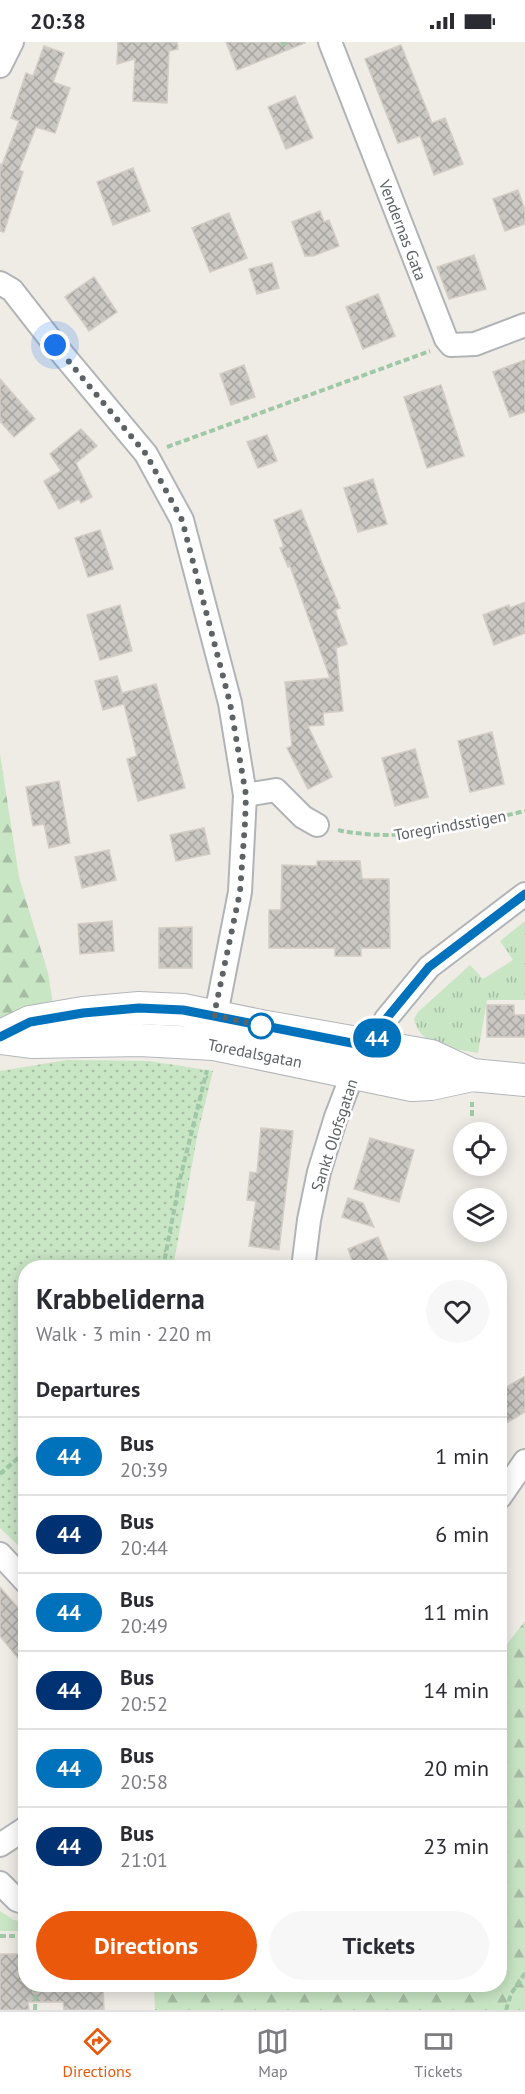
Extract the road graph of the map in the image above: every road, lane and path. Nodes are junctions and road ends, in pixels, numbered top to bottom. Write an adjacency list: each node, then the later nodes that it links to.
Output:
1 (12, 42): 5 (street)
2 (282, 42): 3 (path)
3 (289, 42)
4 (330, 42): 7 (street, Vendernas Gata)
5 (0, 66)
6 (0, 283): 10 (street)
7 (525, 325)
8 (437, 349): 9 (path)
9 (167, 447)
10 (246, 795): 12 (street); 15 (street)
11 (525, 811): 12 (path, Toregrindsstigen)
12 (317, 825)
13 (525, 894): 16 (street, Sankt Olofsgatan)
14 (0, 1038): 15 (street, Toredalsgatan)
15 (212, 1042): 16 (street, Toredalsgatan); 17 (street, Toredalsgatan); 20 (path)
16 (372, 1047): 17 (street, Sankt Olofsgatan); 18 (street, Toredalsgatan)
17 (353, 1073): 18 (street, Toredalsgatan); 21 (street, Sankt Olofsgatan)
18 (472, 1075): 19 (street, Toredalsgatan)
19 (525, 1080)
20 (165, 1260)
21 (304, 1260)
22 (18, 1458): 24 (path)
23 (525, 1461): 25 (street)
24 (0, 1474)
25 (507, 1487)
26 (0, 1554): 27 (street)
27 (18, 1573)
28 (18, 1833): 29 (street)
29 (0, 1845)
30 (0, 1884): 31 (street)
31 (18, 1900)
32 (0, 1936): 33 (path)
33 (18, 1936)
34 (525, 1973): 37 (path)
35 (36, 1992): 36 (path)
36 (35, 2010)
37 (506, 2010)

